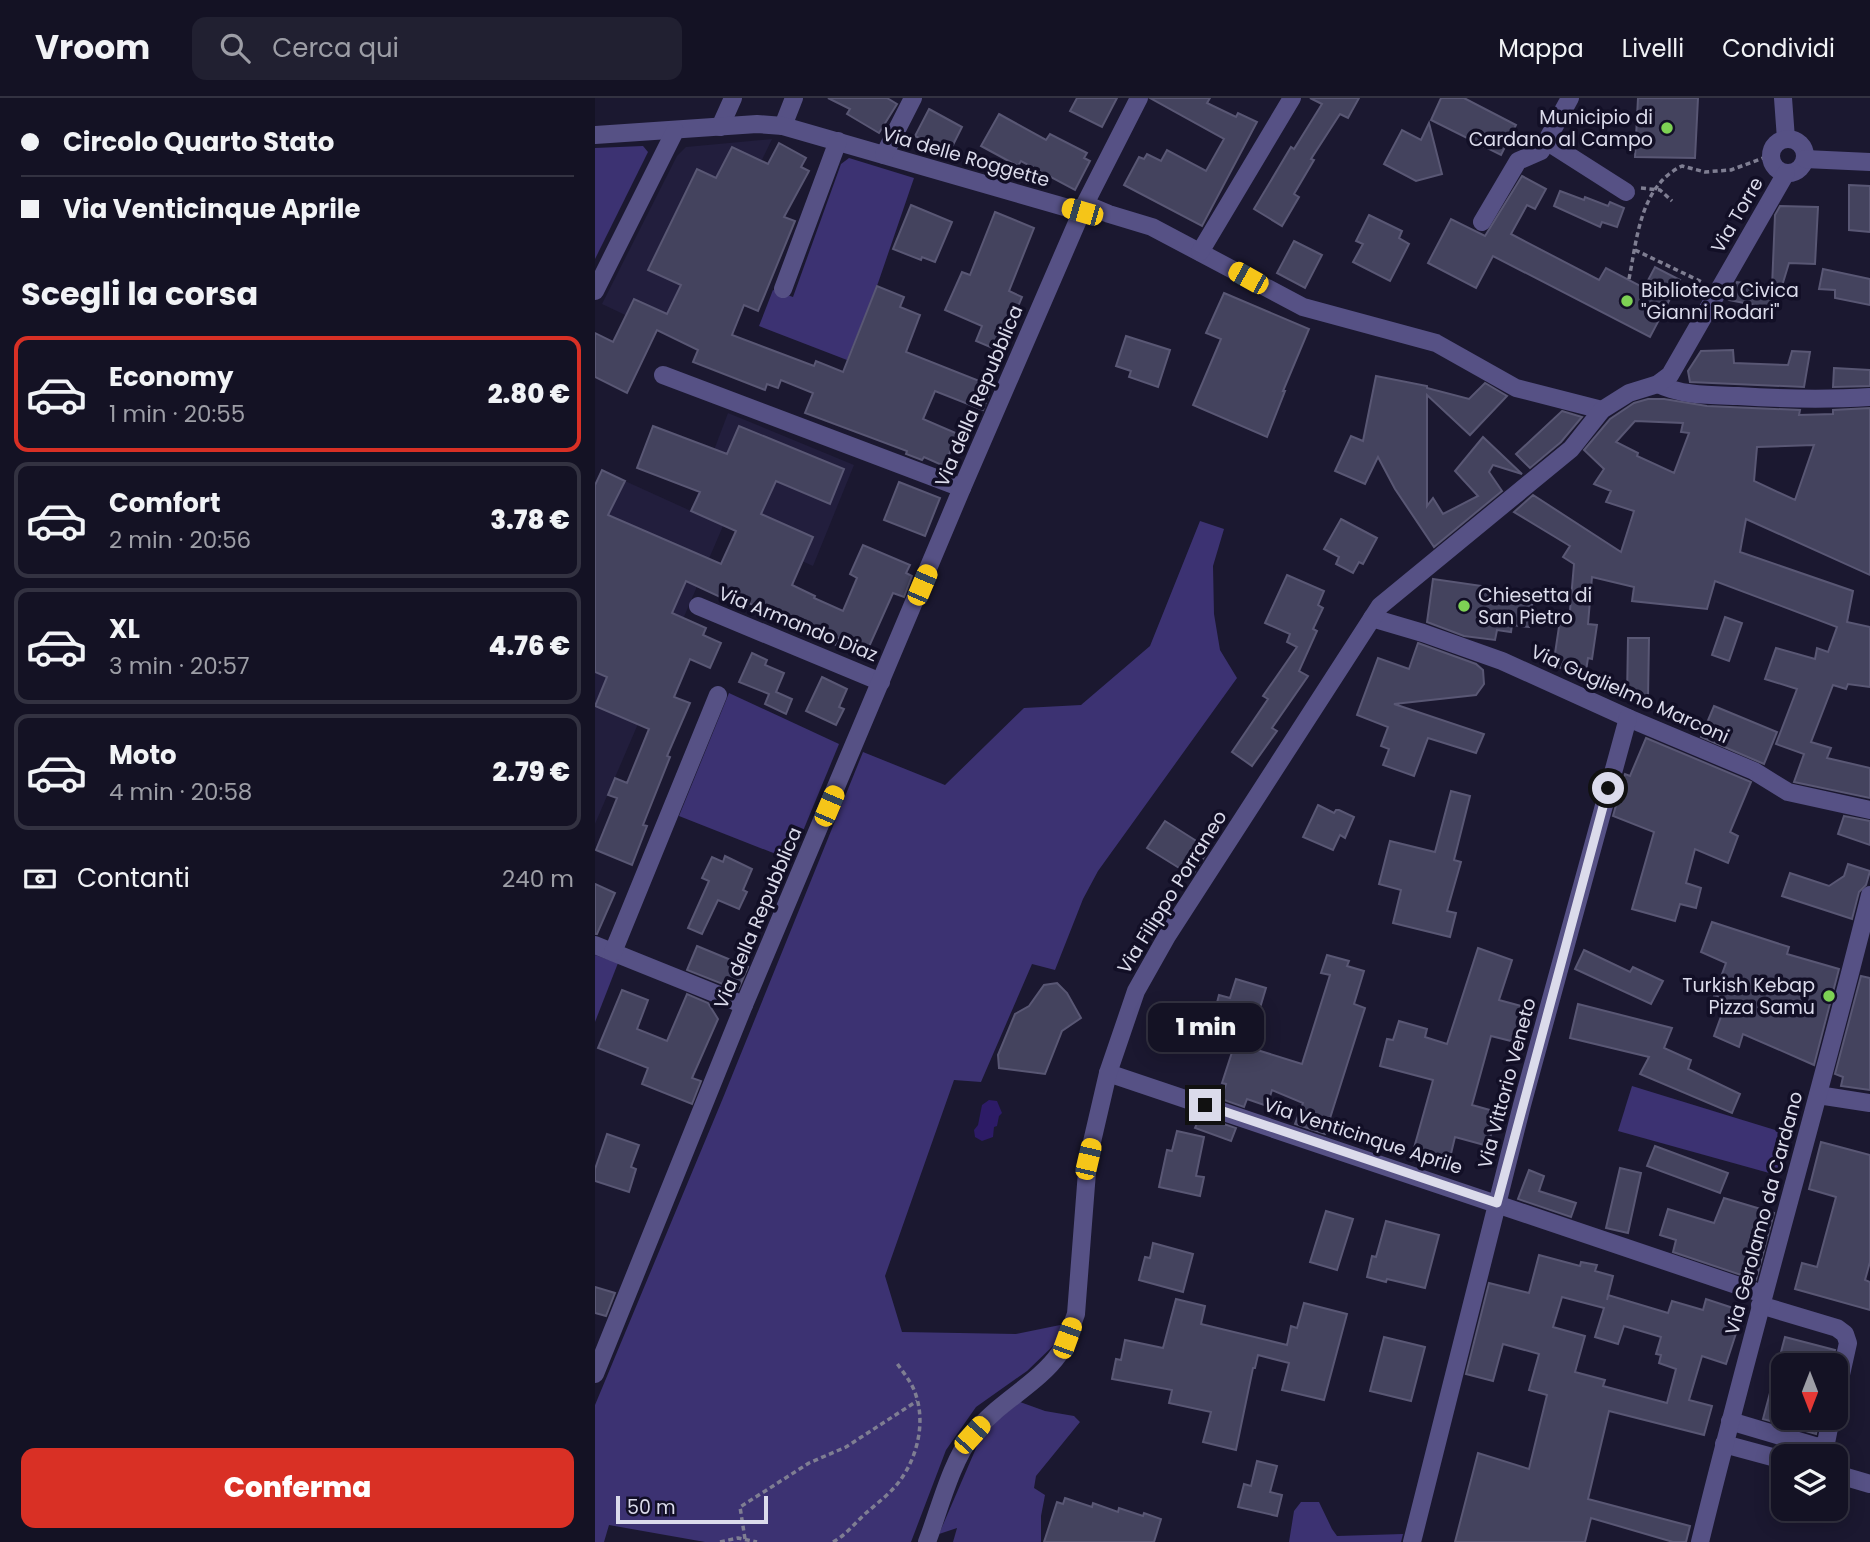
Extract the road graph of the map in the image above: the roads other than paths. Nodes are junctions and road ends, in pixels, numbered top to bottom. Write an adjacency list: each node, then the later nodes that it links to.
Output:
1 (733, 98): 9 (street)
2 (794, 98): 8 (street)
3 (913, 98): 15 (street)
4 (1139, 98): 20 (street, Via della Repubblica)
5 (1292, 98): 22 (street)
6 (1570, 98): 14 (street)
7 (1783, 98): 12 (street)
8 (783, 126): 9 (street, Via delle Roggette); 13 (street, Via delle Roggette)
9 (720, 127): 10 (street, Via delle Roggette)
10 (675, 131): 11 (street, Via delle Roggette); 24 (street)
11 (595, 135)
12 (1786, 139): 16 (street); 18 (street)
13 (838, 141): 15 (street, Via delle Roggette); 23 (street)
14 (1546, 141): 19 (street); 21 (street)
15 (884, 155): 20 (street, Via delle Roggette)
16 (1805, 159): 17 (street); 18 (street)
17 (1870, 162)
18 (1787, 173): 26 (street, Via Torre)
19 (1626, 192)
20 (1083, 208): 22 (street, Via delle Roggette); 29 (street, Via della Repubblica)
21 (1482, 222)
22 (1200, 252): 28 (street, Via delle Roggette)
23 (783, 289)
24 (595, 291)
25 (663, 375): 29 (street)
26 (1658, 384): 27 (street); 28 (street, Via Filippo Porraneo)
27 (1870, 397)
28 (1602, 410): 31 (street, Via Filippo Porraneo)
29 (962, 488): 32 (street, Via della Repubblica)
30 (698, 606): 32 (street, Via Armando Diaz)
31 (1372, 618): 34 (street, Via Guglielmo Marconi); 40 (street, Via Filippo Porraneo)
32 (881, 681): 39 (street, Via della Repubblica)
33 (718, 695): 38 (street)
34 (1627, 718): 35 (street, Via Guglielmo Marconi); 43 (street, Via Vittorio Veneto)
35 (1870, 810)
36 (1870, 894): 41 (street, Via Gerolamo da Cardano)
37 (595, 945): 38 (street)
38 (613, 952): 39 (street)
39 (744, 1005): 46 (street, Via della Repubblica)
40 (1108, 1073): 43 (street, Via Venticinque Aprile); 53 (street, Via Filippo Porraneo)
41 (1818, 1095): 42 (street); 44 (street, Via Gerolamo da Cardano)
42 (1870, 1103)
43 (1497, 1203): 44 (street, Via Venticinque Aprile); 54 (street, Via Vittorio Veneto)
44 (1762, 1300): 45 (street, Via Venticinque Aprile); 47 (street, Via Gerolamo da Cardano)
45 (1846, 1353)
46 (595, 1374)
47 (1730, 1421): 48 (street); 49 (street, Via Gerolamo da Cardano)
48 (1829, 1430)
49 (1724, 1444): 50 (street); 55 (street, Via Gerolamo da Cardano)
50 (1771, 1457)
51 (1848, 1478): 52 (street)
52 (1870, 1484)
53 (927, 1542)
54 (1412, 1542)
55 (1700, 1542)

